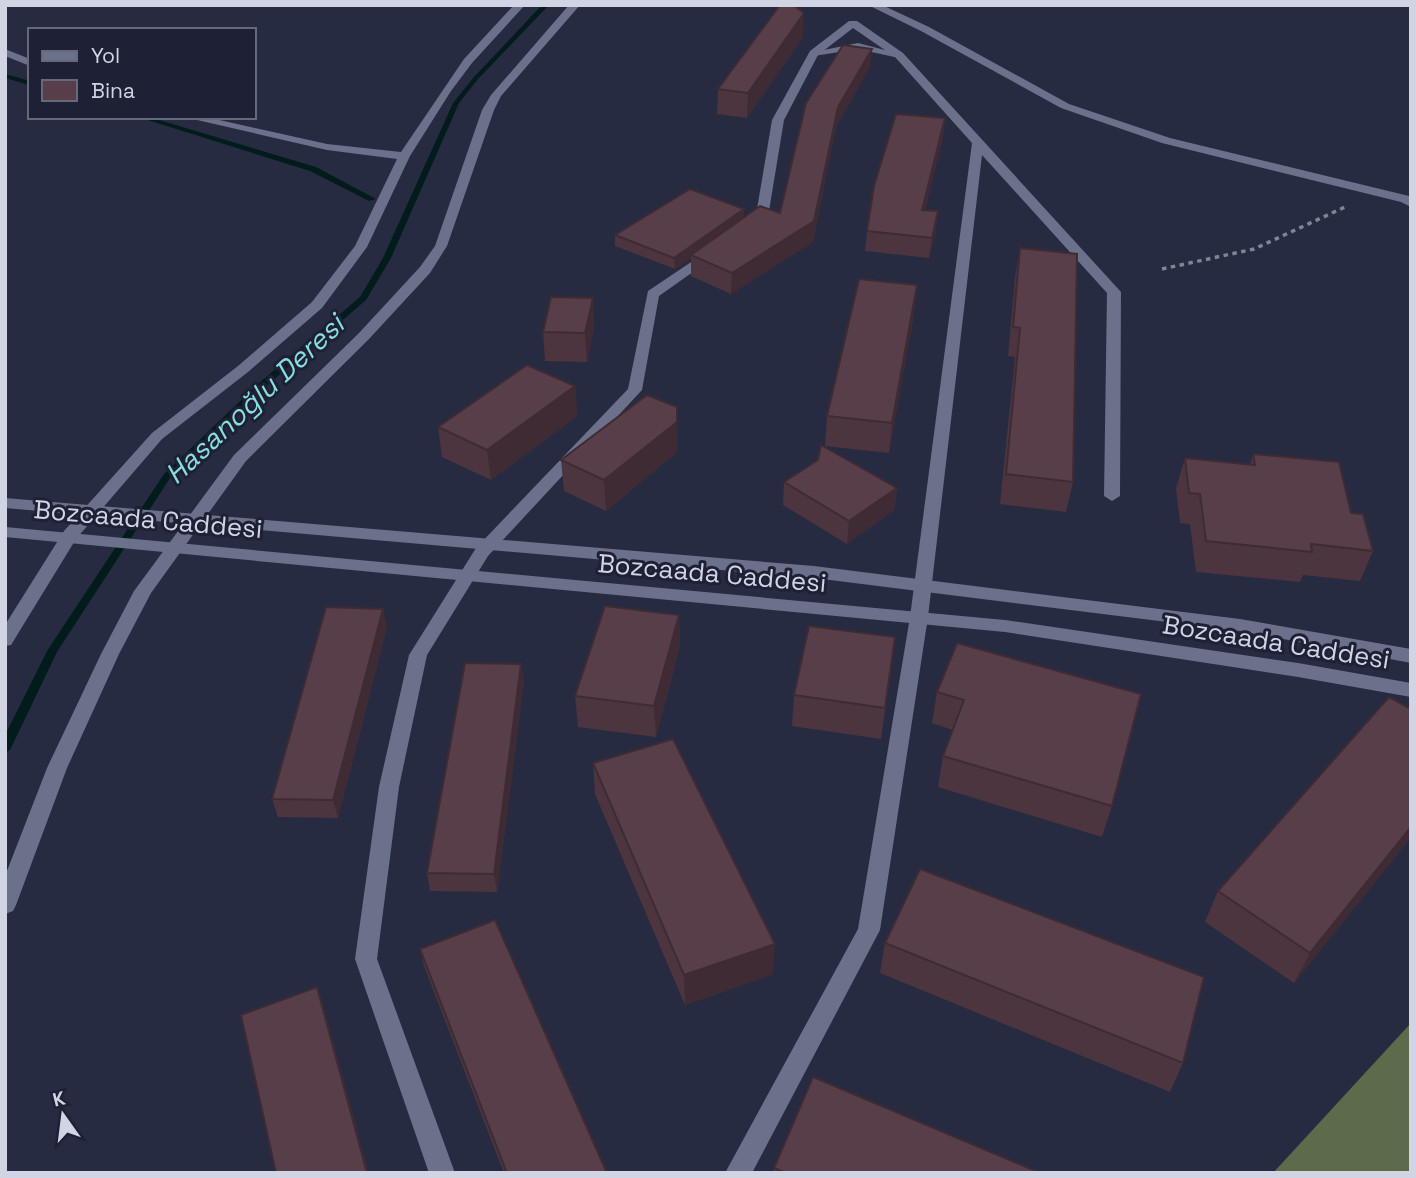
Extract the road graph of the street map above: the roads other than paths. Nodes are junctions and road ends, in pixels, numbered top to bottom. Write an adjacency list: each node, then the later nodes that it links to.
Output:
1 (520, 5): 10 (street)
2 (575, 5): 22 (street)
3 (873, 5): 11 (street)
4 (5, 52): 7 (street)
5 (814, 53): 6 (street); 6 (street); 12 (street)
6 (899, 55): 9 (street)
7 (28, 61)
8 (199, 119): 10 (street)
9 (978, 143): 14 (street); 17 (street)
10 (404, 156): 19 (street)
11 (1411, 203)
12 (740, 232)
13 (719, 248): 23 (street)
14 (1112, 496)
15 (5, 503): 17 (street, Bozcaada Caddesi)
16 (5, 532): 18 (street, Bozcaada Caddesi)
17 (922, 584): 18 (street); 20 (street, Bozcaada Caddesi)
18 (919, 617): 21 (street, Bozcaada Caddesi); 24 (street)
19 (5, 640)
20 (1411, 656)
21 (1411, 690)
22 (5, 905)
23 (442, 1173)
24 (738, 1173)

